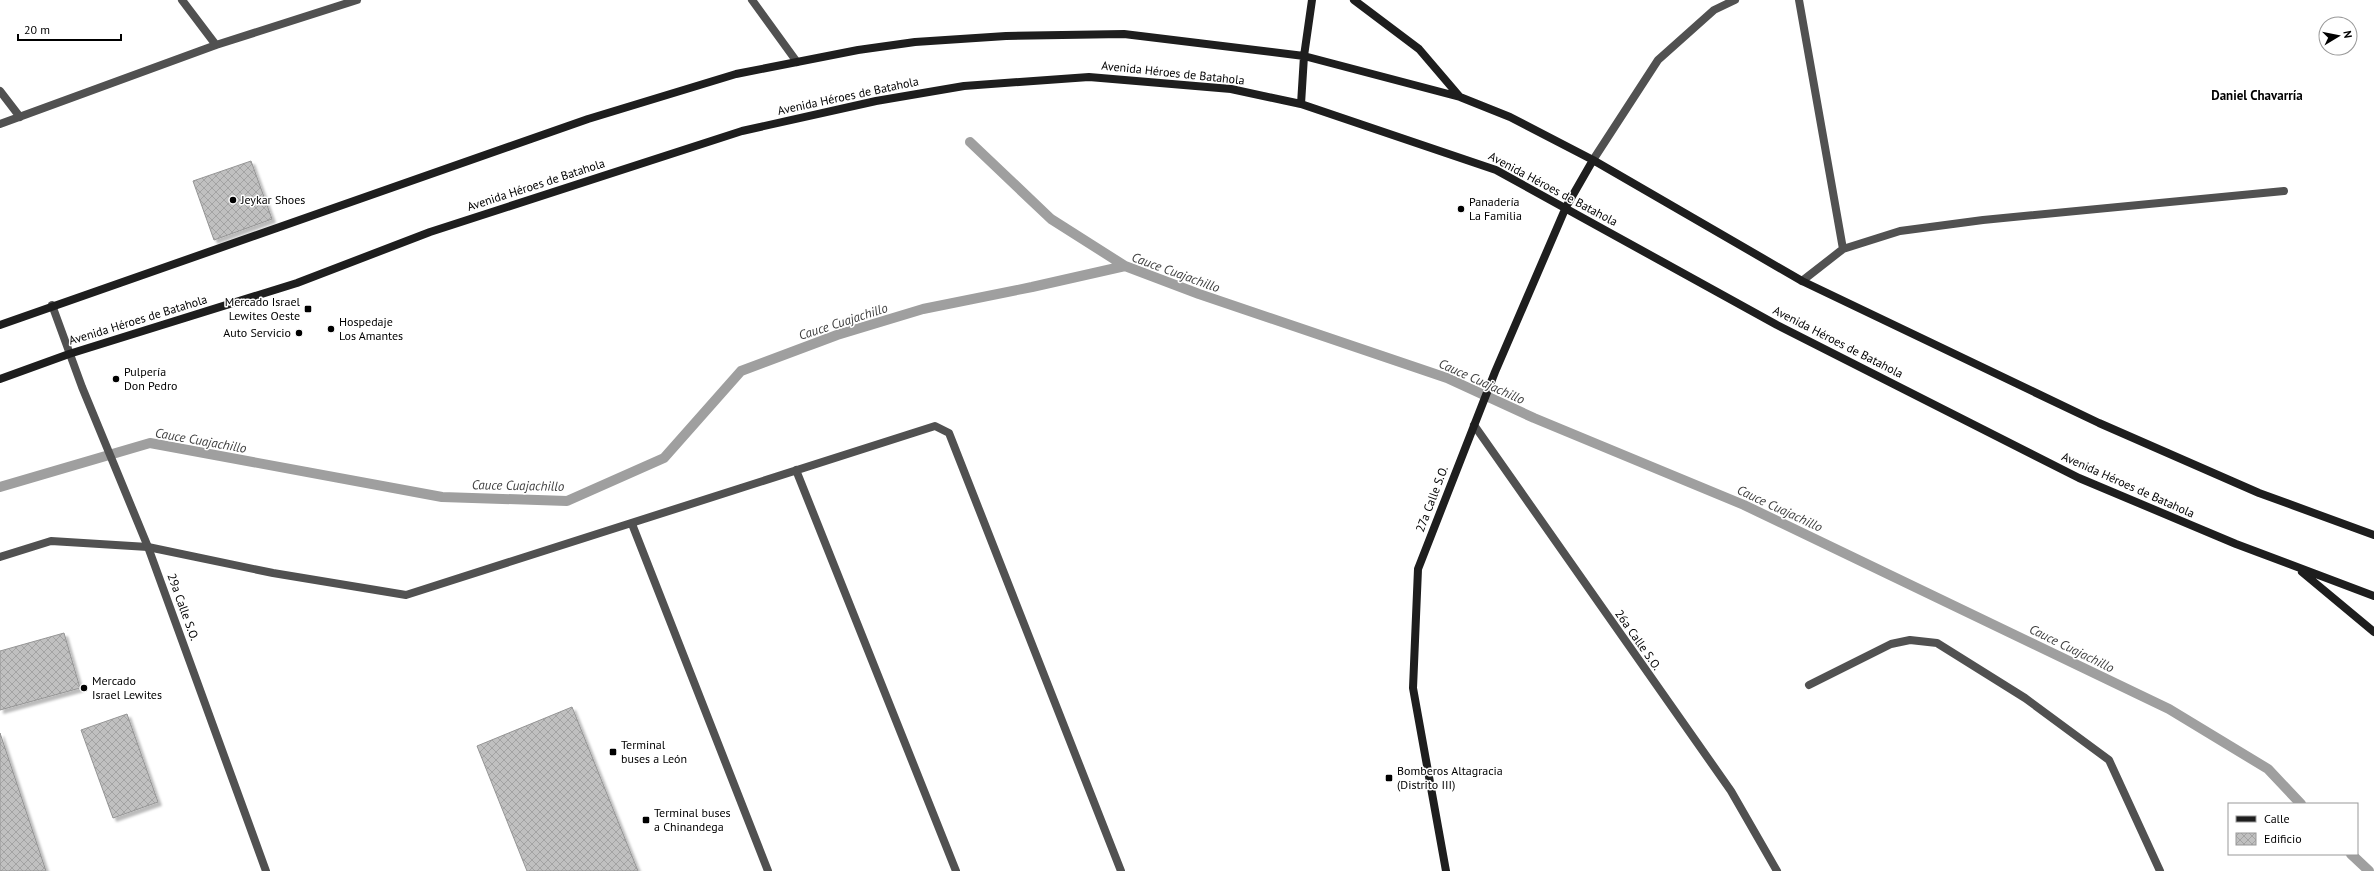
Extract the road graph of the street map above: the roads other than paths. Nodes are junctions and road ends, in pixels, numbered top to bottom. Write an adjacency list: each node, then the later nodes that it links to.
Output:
1 (182, 0): 8 (street)
2 (357, 0): 8 (street)
3 (752, 0): 10 (street)
4 (1312, 0): 9 (main road)
5 (1354, 0): 12 (main road)
6 (1735, 0): 16 (street)
7 (1800, 0): 19 (street)
8 (216, 45): 14 (street)
9 (1304, 56): 10 (main road); 12 (main road); 13 (main road)
10 (797, 62): 21 (main road)
11 (0, 91): 14 (street)
12 (1460, 97): 16 (main road)
13 (1301, 104): 18 (main road, Avenida Héroes de Batahola); 23 (main road, Avenida Héroes de Batahola)
14 (20, 117): 15 (street)
15 (0, 124)
16 (1593, 160): 18 (main road, 27a Calle S.O.); 20 (main road)
17 (2284, 191): 19 (street)
18 (1566, 207): 25 (main road, 27a Calle S.O.); 31 (main road, Avenida Héroes de Batahola)
19 (1843, 249): 20 (street)
20 (1802, 281): 28 (main road)
21 (52, 305): 22 (main road); 23 (street, 29a Calle S.O.)
22 (0, 325)
23 (69, 354): 24 (main road, Avenida Héroes de Batahola); 29 (street, 29a Calle S.O.)
24 (0, 379)
25 (1474, 425): 39 (main road, 27a Calle S.O.); 40 (street, 26a Calle S.O.)
26 (796, 470): 27 (street); 37 (street); 38 (street)
27 (632, 524): 29 (street); 36 (street)
28 (2374, 535)
29 (148, 547): 30 (street); 35 (street, 29a Calle S.O.)
30 (0, 556)
31 (2296, 568): 32 (main road, Avenida Héroes de Batahola); 33 (main road)
32 (2374, 596)
33 (2374, 632)
34 (1808, 685): 41 (street)
35 (266, 871)
36 (768, 871)
37 (956, 871)
38 (1121, 871)
39 (1446, 871)
40 (1777, 871)
41 (2160, 871)

